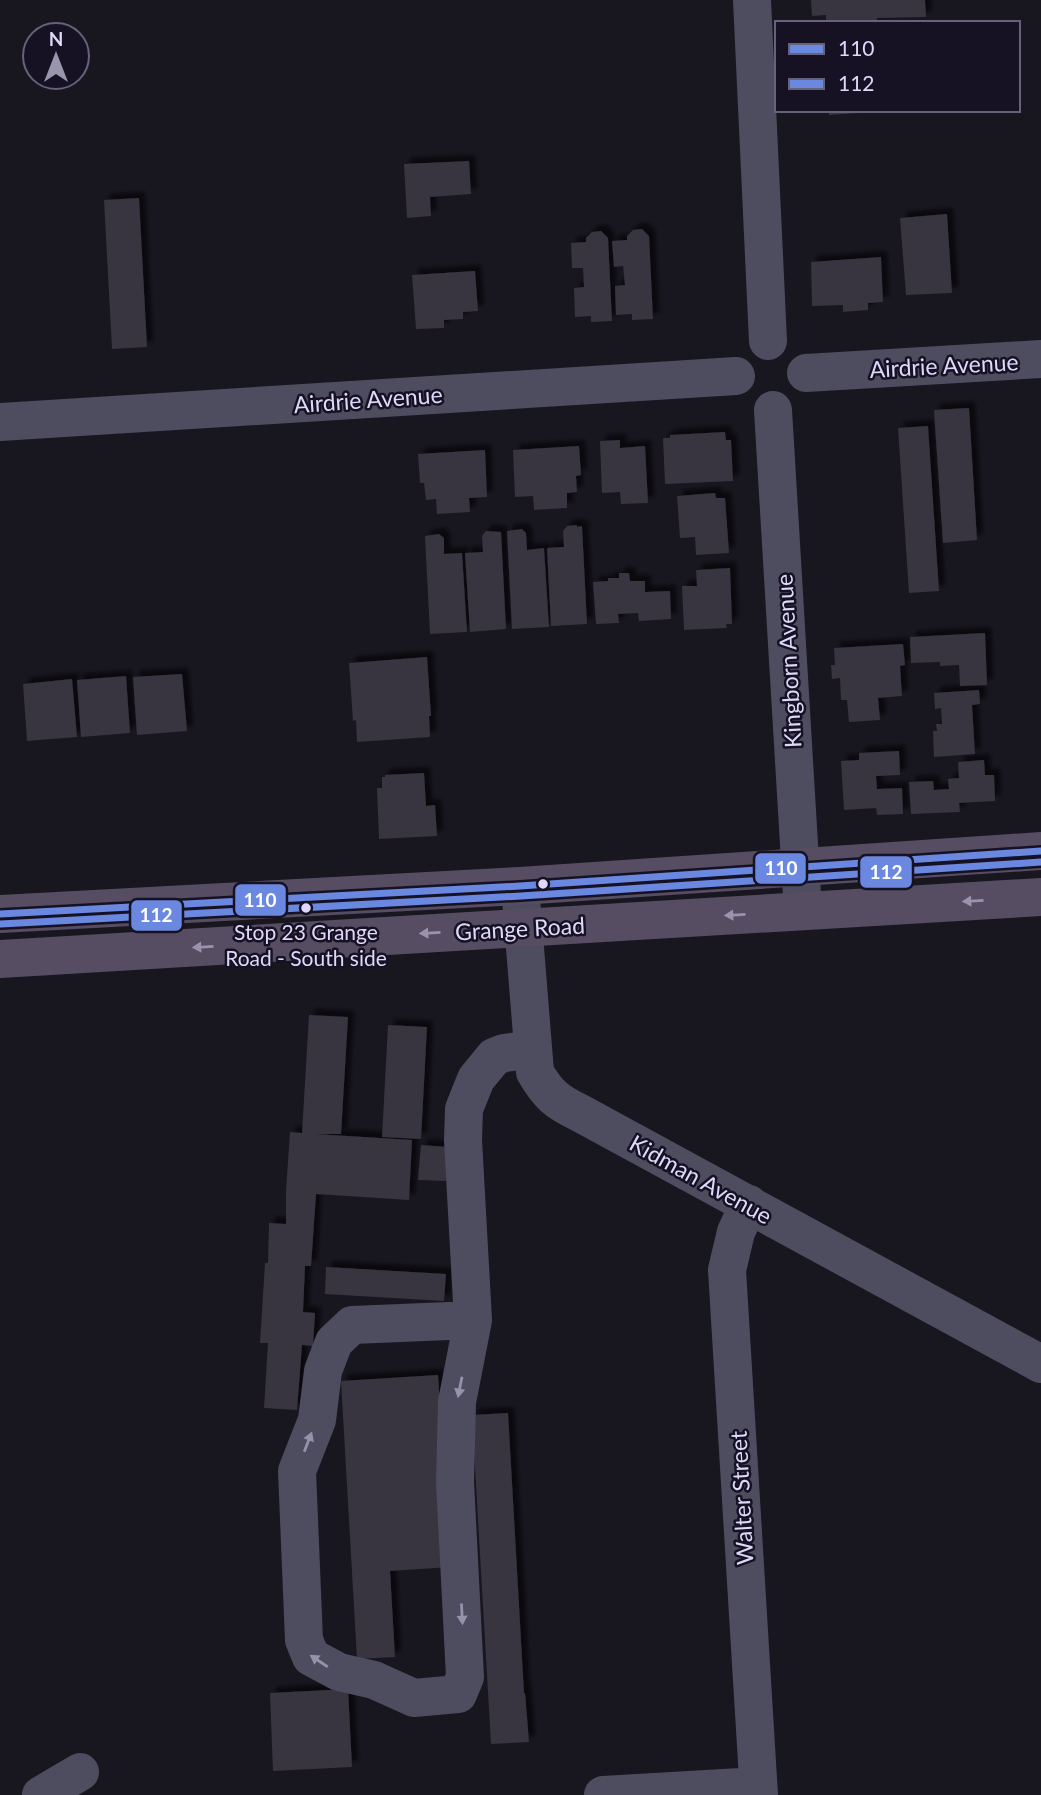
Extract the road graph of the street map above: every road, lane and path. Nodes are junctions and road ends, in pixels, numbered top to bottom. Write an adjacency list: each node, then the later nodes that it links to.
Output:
1 (752, 0): 2 (street)
2 (768, 341): 4 (street); 5 (street)
3 (1041, 359): 4 (street, Airdrie Avenue)
4 (806, 373): 6 (street)
5 (736, 376): 6 (street); 7 (street, Airdrie Avenue)
6 (773, 410): 9 (street, Kingborn Avenue)
7 (0, 422)
8 (1041, 851): 9 (main road, Grange Road)
9 (802, 868): 10 (main road, Grange Road); 12 (street, Kingborn Avenue)
10 (520, 886): 13 (main road, Grange Road); 14 (street, Kidman Avenue)
11 (1041, 897): 12 (main road, Grange Road, one-way to 12)
12 (803, 911): 14 (main road, Grange Road, one-way to 14)
13 (0, 914)
14 (523, 927): 15 (main road, Grange Road, one-way to 15); 16 (street, Kidman Avenue)
15 (0, 959)
16 (533, 1049): 17 (street, Kidman Avenue); 18 (street)
17 (749, 1204): 19 (street, Kidman Avenue); 21 (street, Walter Street)
18 (473, 1321): 18 (street, one-way to 18)
19 (1041, 1364)
20 (80, 1772): 22 (street)
21 (758, 1790): 23 (street)
22 (41, 1795)
23 (603, 1795)

